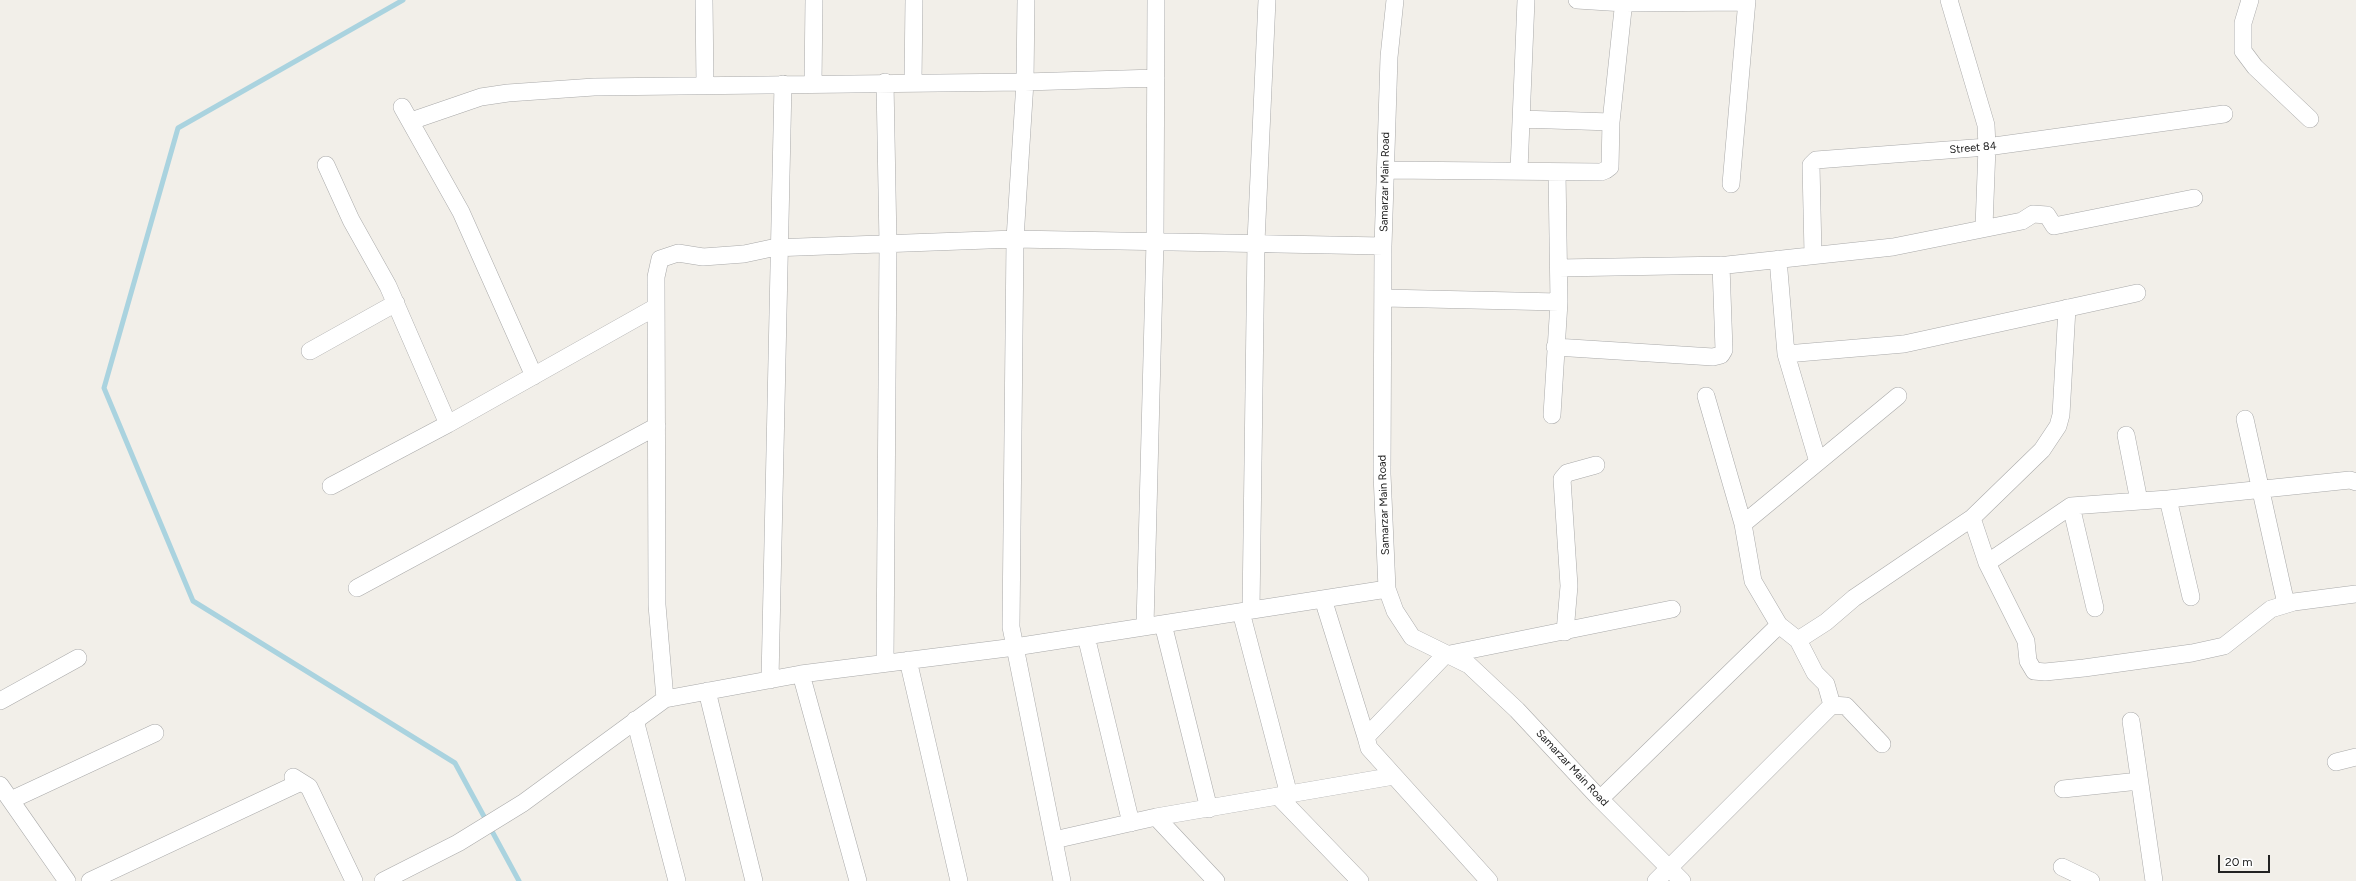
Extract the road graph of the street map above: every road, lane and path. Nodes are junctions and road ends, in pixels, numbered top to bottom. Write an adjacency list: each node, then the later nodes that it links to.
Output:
1 (704, 0): 20 (street)
2 (814, 0): 19 (street)
3 (914, 0): 16 (street)
4 (1026, 0): 17 (street)
5 (1156, 0): 14 (street)
6 (1267, 0): 35 (street)
7 (1395, 0): 27 (street, Samarzar Main Road)
8 (1526, 0): 22 (street)
9 (1577, 0): 13 (street)
10 (1949, 0): 25 (street)
11 (2250, 0): 23 (street)
12 (1747, 1): 13 (street); 30 (street)
13 (1624, 2): 24 (street)
14 (1156, 78): 17 (street); 34 (street)
15 (885, 82): 16 (street); 19 (street); 36 (street)
16 (913, 82): 17 (street)
17 (1026, 82): 33 (street)
18 (783, 84): 19 (street); 20 (street); 38 (street)
19 (814, 84)
20 (705, 86): 52 (street)
21 (2224, 114): 25 (street, Street 84)
22 (1521, 119): 24 (street); 28 (street)
23 (2310, 120)
24 (1611, 122): 29 (street)
25 (1987, 147): 32 (street); 39 (street, Street 84)
26 (326, 165): 46 (street)
27 (1386, 170): 28 (street); 37 (street, Samarzar Main Road)
28 (1519, 170): 29 (street)
29 (1557, 172): 42 (street)
30 (1731, 184)
31 (2194, 198): 32 (street)
32 (1984, 227): 39 (street)
33 (1015, 239): 34 (street); 36 (street); 86 (street)
34 (1155, 241): 35 (street); 82 (street)
35 (1256, 242): 37 (street); 79 (street)
36 (888, 244): 38 (street); 90 (street)
37 (1383, 246): 44 (street, Samarzar Main Road)
38 (780, 248): 47 (street); 92 (street)
39 (1813, 254): 40 (street)
40 (1778, 259): 41 (street); 51 (street)
41 (1721, 265): 42 (street); 49 (street)
42 (1559, 268): 45 (street)
43 (2137, 293): 48 (street)
44 (1384, 298): 45 (street); 72 (street, Samarzar Main Road)
45 (1559, 302): 49 (street)
46 (396, 303): 50 (street); 57 (street)
47 (656, 307): 52 (street); 58 (street)
48 (2067, 308): 51 (street); 68 (street)
49 (1555, 347): 55 (street)
50 (310, 351)
51 (1786, 354): 60 (street)
52 (534, 376): 57 (street)
53 (1706, 396): 69 (street)
54 (1898, 396): 60 (street)
55 (1552, 415)
56 (2245, 419): 64 (street)
57 (448, 424): 63 (street)
58 (657, 426): 71 (street); 94 (street)
59 (2126, 435): 66 (street)
60 (1818, 462): 69 (street)
61 (1596, 465): 83 (street)
62 (2356, 482): 64 (street)
63 (331, 486)
64 (2262, 488): 65 (street); 76 (street)
65 (2168, 499): 66 (street); 74 (street)
66 (2139, 501): 67 (street)
67 (2071, 506): 70 (street); 77 (street)
68 (1972, 518): 70 (street); 85 (street)
69 (1743, 524): 81 (street)
70 (1987, 563): 76 (street)
71 (357, 588)
72 (1387, 589): 75 (street); 87 (street, Samarzar Main Road)
73 (2356, 594): 76 (street)
74 (2191, 597)
75 (1323, 599): 79 (street); 100 (street)
76 (2286, 604)
77 (2095, 608)
78 (1672, 609): 83 (street)
79 (1246, 611): 80 (street); 108 (street)
80 (1163, 624): 82 (street); 111 (street)
81 (1779, 625): 85 (street); 109 (street)
82 (1145, 626): 84 (street)
83 (1565, 632): 87 (street)
84 (1086, 636): 86 (street); 113 (street)
85 (1798, 640): 96 (street)
86 (1015, 647): 89 (street); 114 (street)
87 (1444, 655): 100 (street); 109 (street, Samarzar Main Road)
88 (78, 658): 95 (street)
89 (908, 660): 90 (street); 124 (street)
90 (885, 663): 91 (street)
91 (801, 674): 92 (street); 123 (street)
92 (770, 680): 93 (street)
93 (708, 691): 94 (street); 122 (street)
94 (665, 699): 97 (street)
95 (0, 701)
96 (1832, 705): 101 (street); 115 (street)
97 (635, 720): 120 (street); 121 (street)
98 (2131, 721): 105 (street)
99 (155, 733): 110 (street)
100 (1366, 737): 104 (street)
101 (1882, 744)
102 (2356, 756): 103 (street)
103 (2336, 762)
104 (1394, 776): 108 (street); 128 (street)
105 (2139, 781): 107 (street); 132 (street)
106 (0, 785): 110 (street)
107 (2063, 790)
108 (1284, 796): 111 (street); 127 (street)
109 (1600, 799): 115 (street, Samarzar Main Road)
110 (11, 800): 117 (street)
111 (1209, 809): 112 (street)
112 (1156, 817): 113 (street); 126 (street)
113 (1131, 823): 114 (street)
114 (1054, 840): 125 (street)
115 (1671, 867): 129 (street); 130 (street, Samarzar Main Road)
116 (2062, 868): 131 (street)
117 (67, 881)
118 (90, 881): 119 (street)
119 (354, 881)
120 (383, 881)
121 (677, 881)
122 (754, 881)
123 (858, 881)
124 (959, 881)
125 (1062, 881)
126 (1216, 881)
127 (1360, 881)
128 (1489, 881)
129 (1656, 881)
130 (1682, 881)
131 (2091, 881)
132 (2154, 881)

